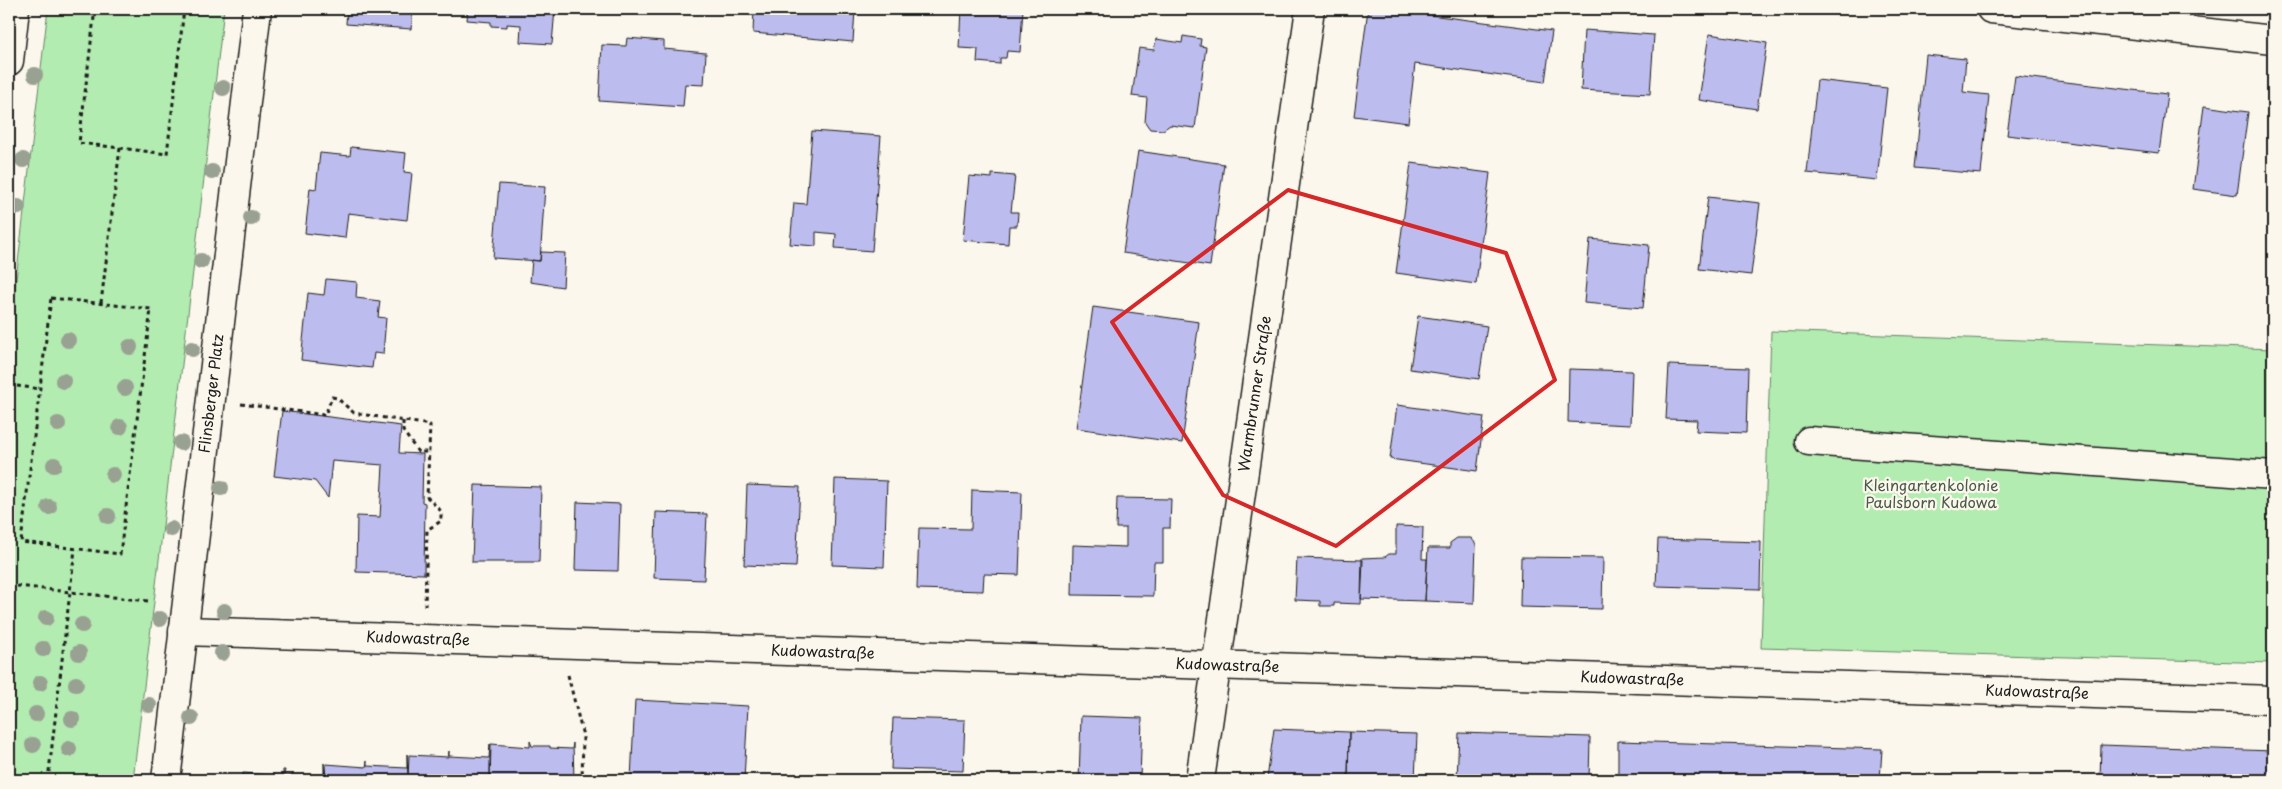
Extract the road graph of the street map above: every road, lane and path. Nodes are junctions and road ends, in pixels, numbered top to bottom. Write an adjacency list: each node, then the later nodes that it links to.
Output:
1 (15, 9): 8 (street)
2 (95, 9): 9 (path)
3 (184, 9): 9 (path)
4 (257, 9): 23 (street, Flinsberger Platz)
5 (1310, 9): 24 (street, Warmbrunner Straße)
6 (1991, 9): 7 (street)
7 (2273, 40)
8 (9, 61)
9 (120, 148): 10 (path)
10 (101, 303): 12 (path); 18 (path)
11 (9, 385): 12 (path)
12 (40, 389): 18 (path)
13 (240, 404): 14 (path)
14 (403, 420): 16 (path); 16 (path)
15 (1809, 441): 17 (street)
16 (429, 452): 22 (path)
17 (2273, 475)
18 (75, 549): 20 (path)
19 (9, 585): 20 (path)
20 (70, 592): 21 (path); 27 (path)
21 (148, 600)
22 (425, 606)
23 (182, 631): 24 (street, Kudowastraße); 28 (street, Flinsberger Platz)
24 (1216, 665): 26 (street, Kudowastraße); 30 (street, Warmbrunner Straße)
25 (566, 668): 29 (path)
26 (2273, 700)
27 (48, 780)
28 (166, 780)
29 (582, 780)
30 (1200, 780)

